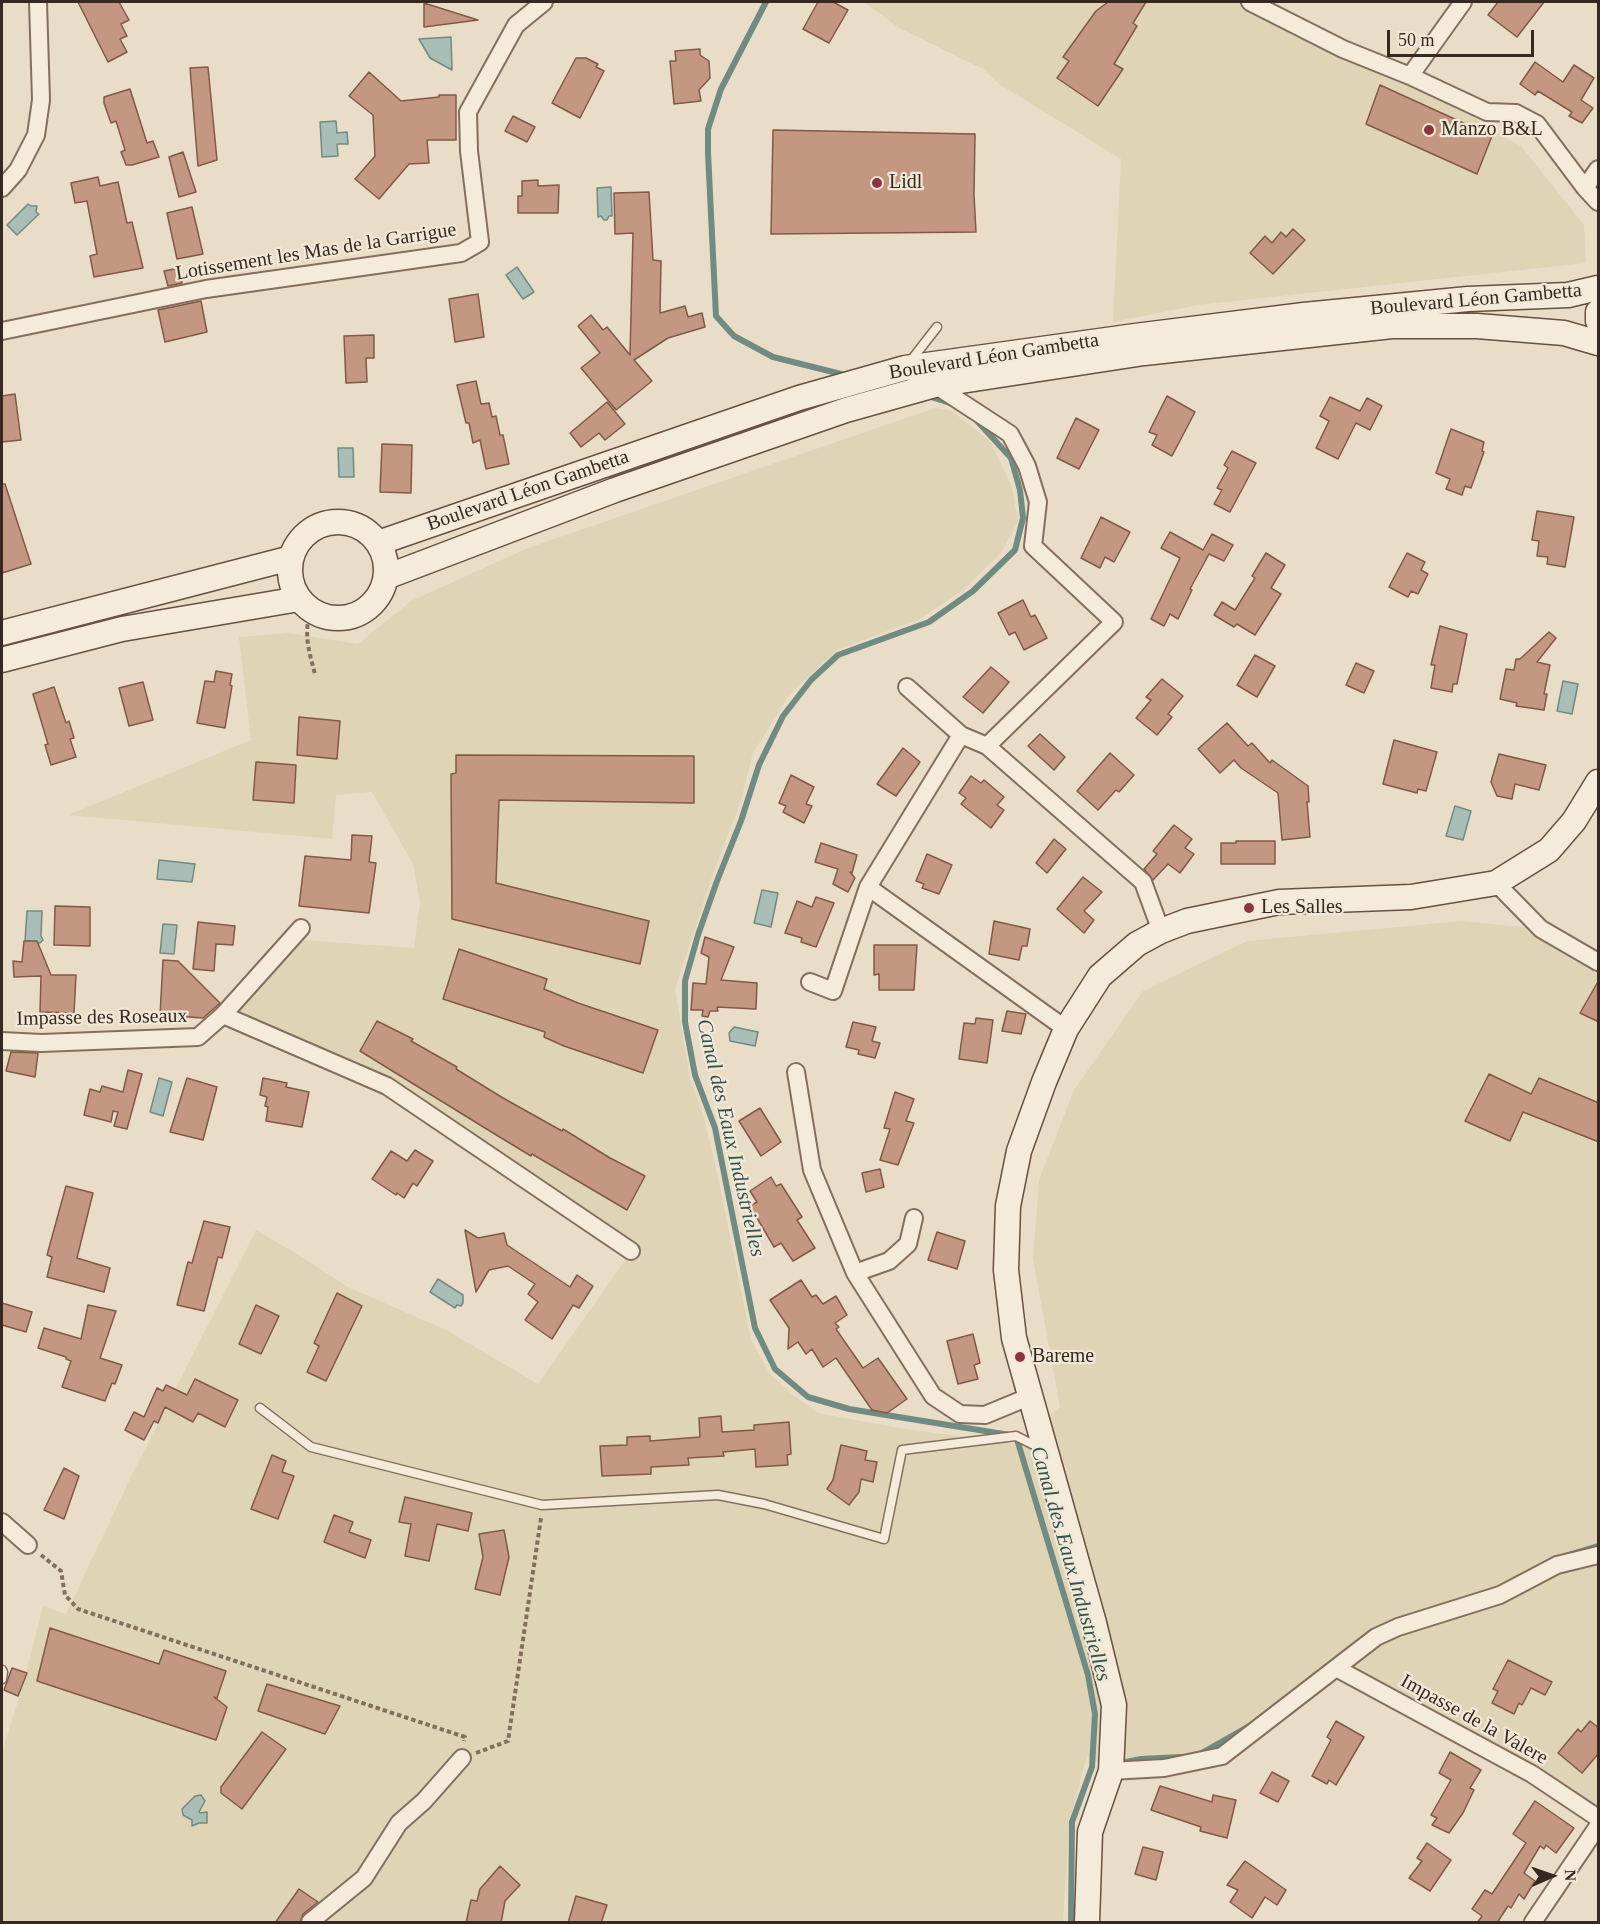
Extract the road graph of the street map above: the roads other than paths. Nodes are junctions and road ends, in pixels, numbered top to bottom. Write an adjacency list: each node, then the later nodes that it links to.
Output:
1 (38, 2): 7 (street)
2 (544, 2): 14 (street, Lotissement les Mas de la Garrigue)
3 (1250, 2): 5 (street)
4 (1463, 2): 5 (street)
5 (1410, 76): 8 (street)
6 (1599, 169): 8 (street)
7 (2, 188)
8 (1585, 189): 9 (street)
9 (1599, 202)
10 (1599, 288): 16 (main road, Boulevard Léon Gambetta)
11 (1599, 312): 12 (main road)
12 (1599, 321)
13 (936, 327): 16 (lane)
14 (2, 331)
15 (1599, 343): 17 (main road, Boulevard Léon Gambetta)
16 (905, 368): 18 (main road, Boulevard Léon Gambetta)
17 (935, 385): 20 (main road, Boulevard Léon Gambetta); 26 (street)
18 (378, 543): 19 (main road); 20 (main road)
19 (291, 558): 21 (main road); 22 (main road)
20 (386, 577): 21 (main road)
21 (305, 605): 23 (main road)
22 (2, 633)
23 (2, 660)
24 (907, 687): 25 (street)
25 (961, 735): 26 (street); 29 (street)
26 (987, 746): 31 (street)
27 (1599, 782): 28 (main road)
28 (1496, 883): 31 (main road); 32 (street)
29 (868, 887): 33 (street); 35 (street)
30 (301, 928): 34 (street, Impasse des Roseaux)
31 (1161, 931): 35 (main road)
32 (1599, 962)
33 (810, 982)
34 (223, 1015): 36 (street, Impasse des Roseaux); 39 (street)
35 (1066, 1029): 41 (main road)
36 (2, 1041)
37 (796, 1072): 40 (street)
38 (914, 1218): 40 (street)
39 (631, 1251)
40 (855, 1273): 41 (street)
41 (1031, 1396): 43 (main road)
42 (260, 1407): 43 (lane)
43 (1046, 1451): 51 (main road)
44 (2, 1522): 45 (street)
45 (28, 1545)
46 (1599, 1555): 47 (street)
47 (1336, 1668): 51 (street); 52 (street, Impasse de la Valere)
48 (2, 1670): 49 (lane)
49 (2, 1679)
50 (462, 1758): 53 (street)
51 (1111, 1771): 54 (main road)
52 (1596, 1814): 55 (street)
53 (310, 1923)
54 (1087, 1923)
55 (1533, 1923)

